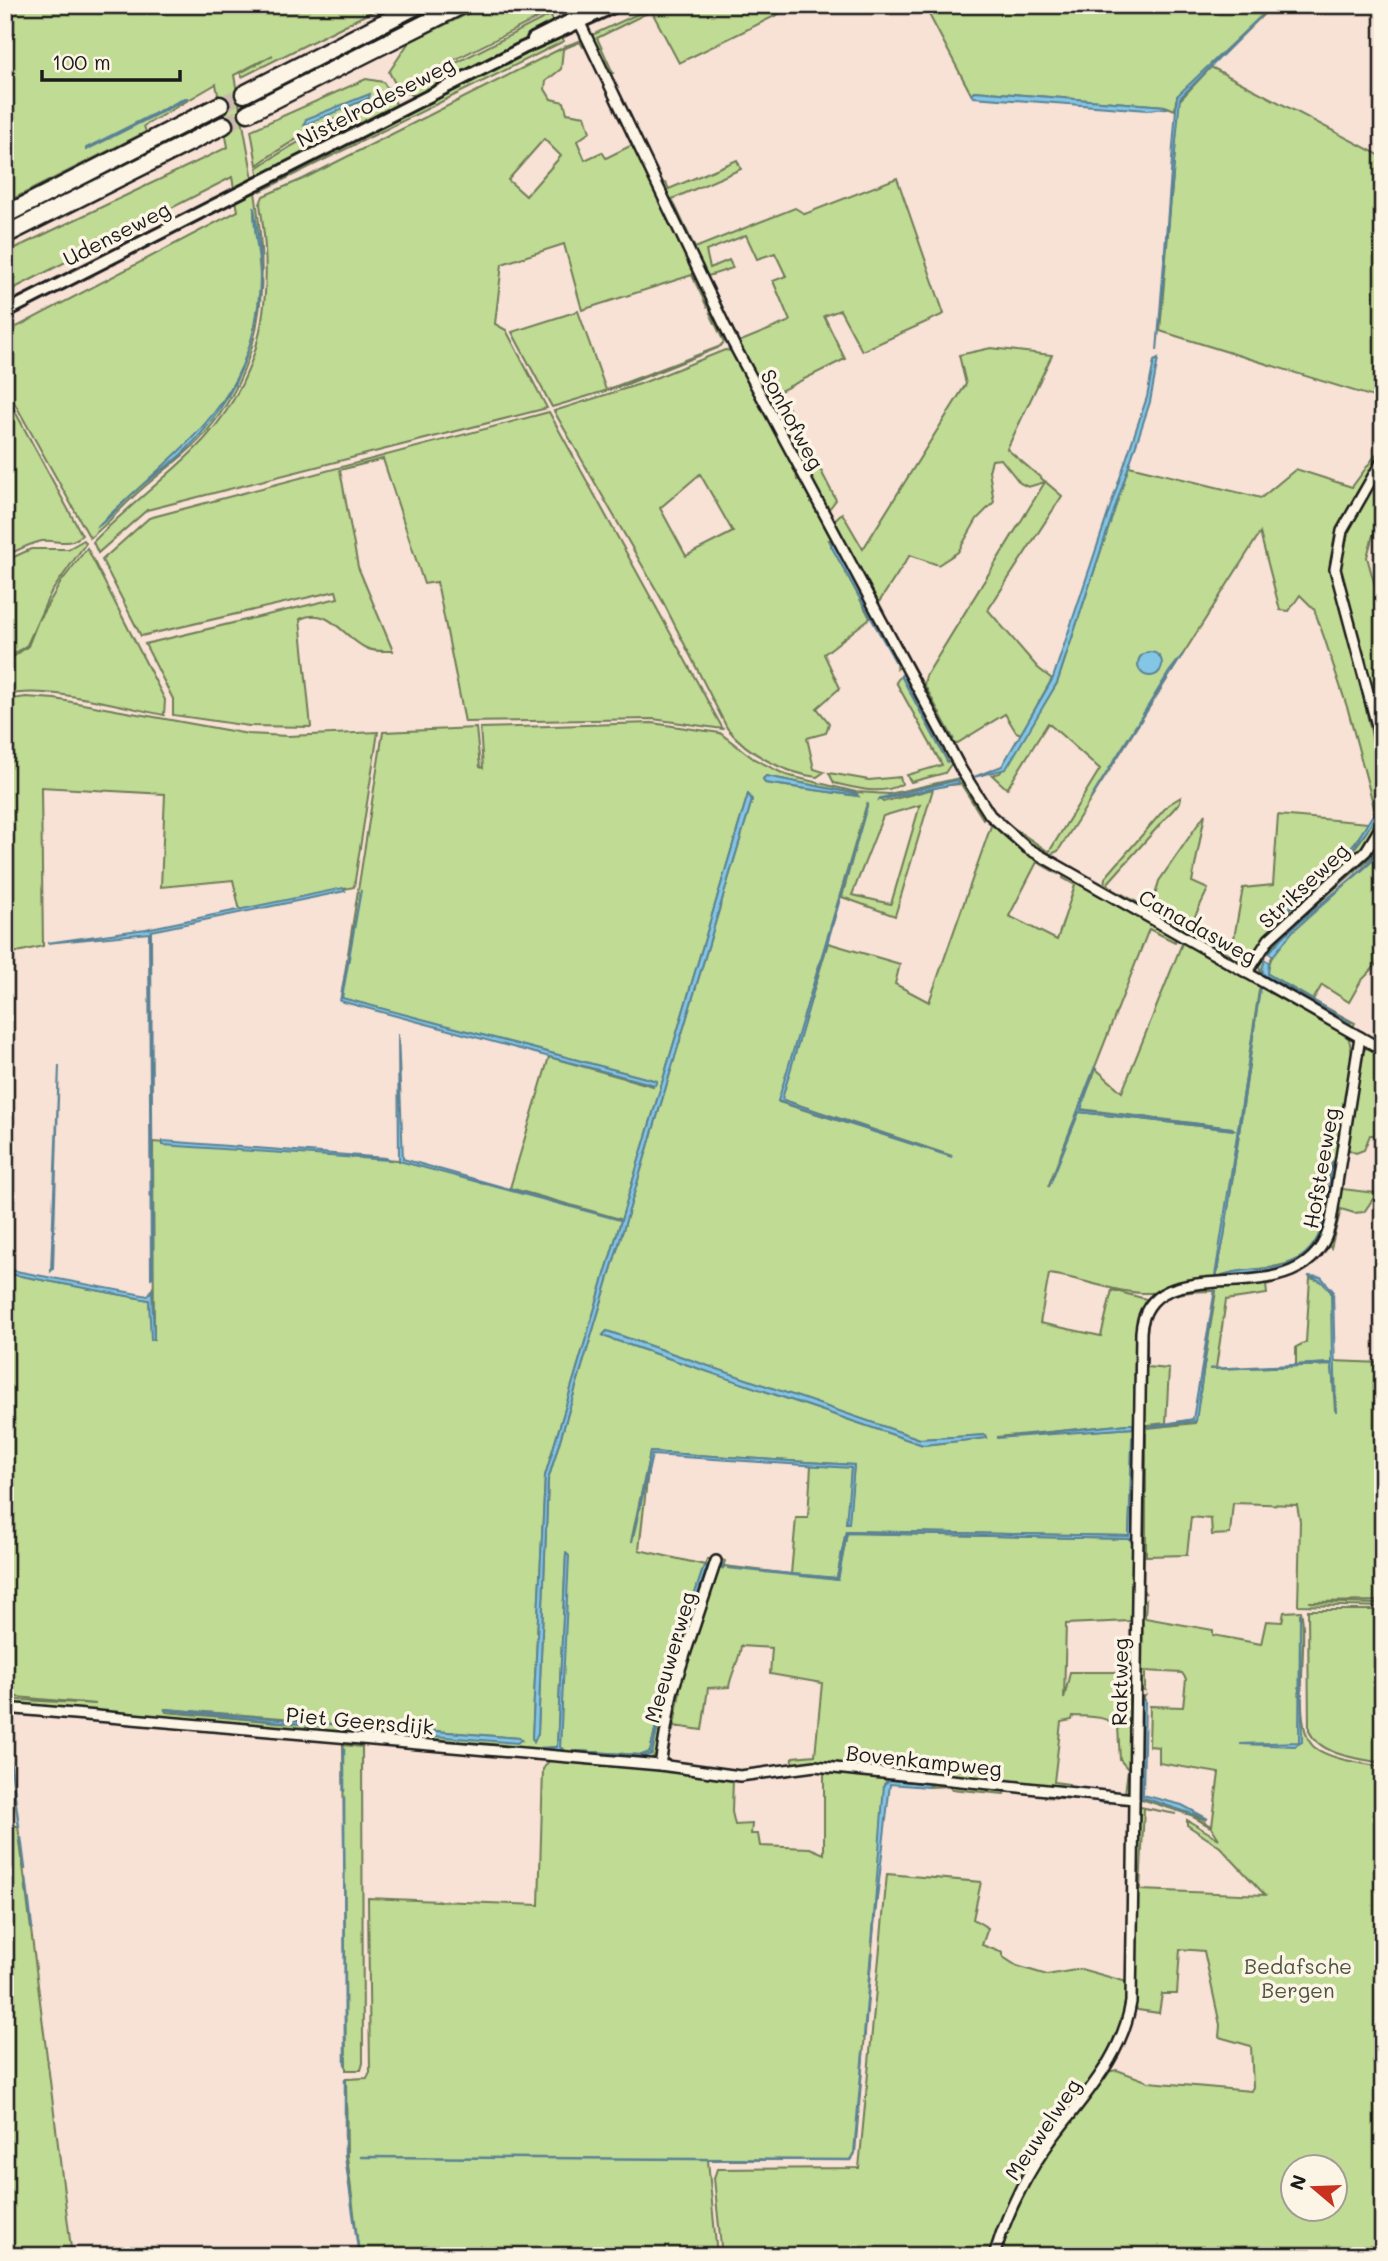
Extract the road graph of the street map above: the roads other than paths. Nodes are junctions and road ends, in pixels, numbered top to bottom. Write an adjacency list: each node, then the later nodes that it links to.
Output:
1 (418, 5): 6 (highway)
2 (462, 5): 8 (highway)
3 (600, 5): 5 (street, Nistelrodeseweg)
4 (618, 5): 5 (street, Nistelrodeseweg)
5 (578, 20): 10 (street, Nistelrodeseweg); 17 (street, Sonhofweg)
6 (244, 94)
7 (220, 106): 11 (highway)
8 (248, 113)
9 (224, 125): 12 (highway)
10 (244, 190): 13 (street, Udenseweg)
11 (5, 215)
12 (5, 235)
13 (5, 312)
14 (1383, 459): 15 (street)
15 (1383, 748)
16 (1383, 823): 18 (street, Strikseweg)
17 (1000, 827): 18 (street, Canadasweg)
18 (1247, 973): 19 (street, Canadasweg)
19 (1360, 1037): 20 (street, Canadasweg); 21 (street, Hofsteeweg)
20 (1383, 1050)
21 (1153, 1300): 26 (street, Raktweg)
22 (716, 1561): 24 (street, Meeuwerweg)
23 (5, 1708): 24 (street, Piet Geersdijk)
24 (660, 1765): 25 (street, Piet Geersdijk)
25 (711, 1773): 26 (street, Bovenkampweg)
26 (1134, 1799): 27 (street, Raktweg)
27 (1109, 2064): 28 (street, Meuwelweg)
28 (994, 2256)

